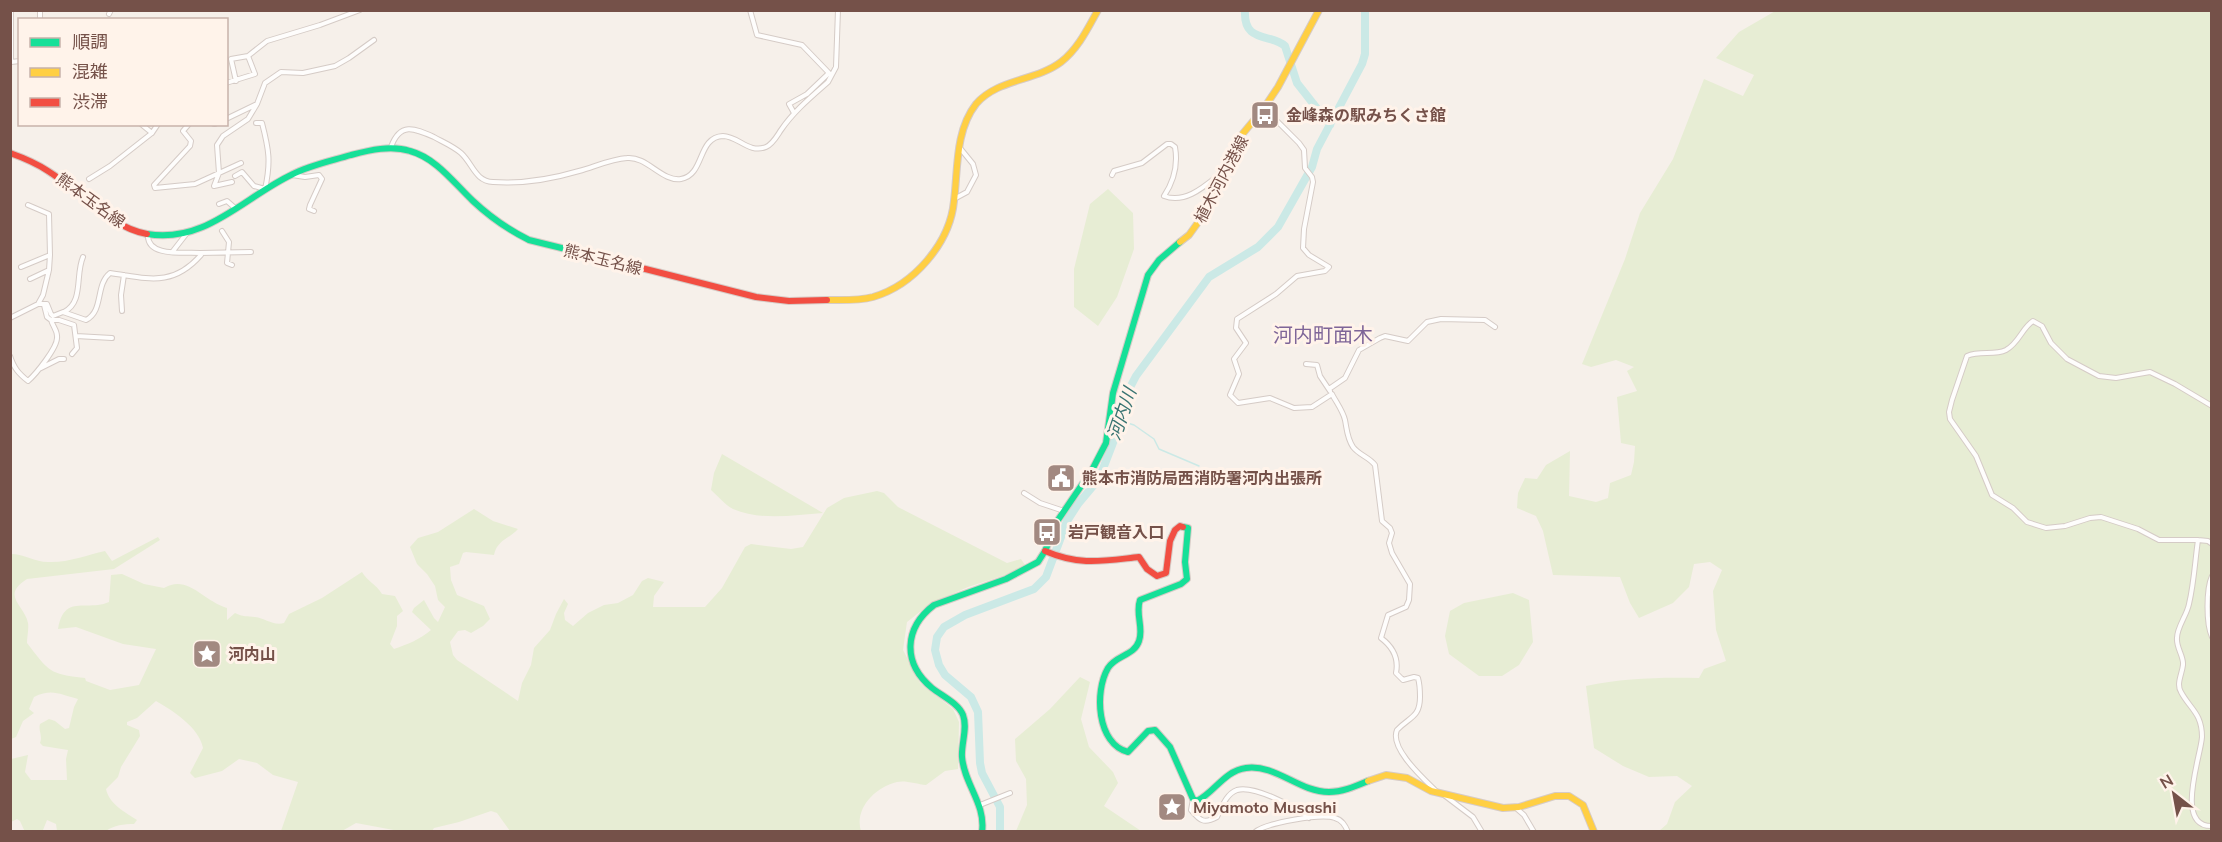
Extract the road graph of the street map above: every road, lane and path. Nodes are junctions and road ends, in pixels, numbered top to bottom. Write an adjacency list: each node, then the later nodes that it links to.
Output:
1 (11, 10): 9 (street)
2 (360, 10): 8 (street)
3 (750, 10): 14 (street)
4 (838, 10): 14 (street)
5 (1098, 10): 22 (main road, 熊本玉名線)
6 (1319, 10): 13 (main road, 植木河内港線)
7 (374, 40): 12 (street)
8 (248, 56): 10 (street); 10 (street)
9 (11, 62)
10 (236, 81): 11 (street)
11 (228, 83)
12 (257, 104): 15 (street); 26 (street)
13 (1264, 108): 25 (main road, 植木河内港線); 66 (street)
14 (794, 112): 21 (street)
15 (228, 118)
16 (256, 123): 32 (street)
17 (143, 126): 20 (street)
18 (157, 126): 20 (street)
19 (187, 126): 26 (street)
20 (152, 133): 30 (street)
21 (391, 148): 27 (main road, 熊本玉名線); 33 (main road, 熊本玉名線)
22 (960, 148): 33 (main road, 熊本玉名線); 33 (street)
23 (10, 153): 40 (main road, 熊本玉名線)
24 (241, 163): 26 (street)
25 (1224, 170): 28 (street); 69 (main road, 植木河内港線)
26 (219, 174): 31 (street)
27 (291, 174): 32 (main road, 熊本玉名線); 37 (street)
28 (1112, 175)
29 (235, 176): 32 (street)
30 (90, 179)
31 (232, 182)
32 (265, 189): 36 (main road, 熊本玉名線)
33 (954, 199)
34 (219, 204): 36 (street)
35 (28, 205): 45 (street)
36 (235, 208): 39 (main road, 熊本玉名線)
37 (314, 211)
38 (222, 231): 42 (street)
39 (188, 233): 40 (main road, 熊本玉名線); 41 (street)
40 (148, 235): 41 (street)
41 (173, 251): 44 (street)
42 (228, 251): 43 (street); 44 (street); 47 (street)
43 (251, 252)
44 (200, 253): 50 (street)
45 (50, 255): 48 (street); 49 (street)
46 (83, 257): 55 (street)
47 (232, 265)
48 (21, 267)
49 (49, 270): 51 (street); 52 (street)
50 (124, 275): 54 (street); 55 (street)
51 (30, 279)
52 (38, 304): 53 (street); 56 (street)
53 (44, 305): 55 (street); 57 (street)
54 (122, 311)
55 (63, 312)
56 (10, 318)
57 (51, 321): 59 (street); 65 (street)
58 (1495, 327): 66 (street)
59 (76, 336): 60 (street); 61 (street)
60 (112, 338)
61 (72, 354)
62 (10, 356): 65 (street)
63 (64, 359): 65 (street)
64 (1306, 364): 66 (street)
65 (38, 369)
66 (1331, 392): 75 (street)
67 (2211, 406): 70 (street)
68 (1024, 493): 69 (street)
69 (1064, 511): 72 (main road, 植木河内港線)
70 (2198, 540): 71 (street); 81 (street)
71 (2211, 544)
72 (1047, 552): 77 (main road); 78 (main road, 植木河内港線)
73 (2211, 576): 74 (street)
74 (2211, 637)
75 (1439, 792): 77 (main road); 79 (main road); 85 (street)
76 (1010, 793): 78 (street)
77 (1193, 799): 80 (street)
78 (980, 805): 82 (main road, 植木河内港線)
79 (1516, 808): 86 (street); 87 (main road)
80 (1309, 818): 83 (street); 84 (street)
81 (2211, 826)
82 (982, 831)
83 (1255, 831)
84 (1348, 831)
85 (1482, 831)
86 (1534, 831)
87 (1594, 831)

